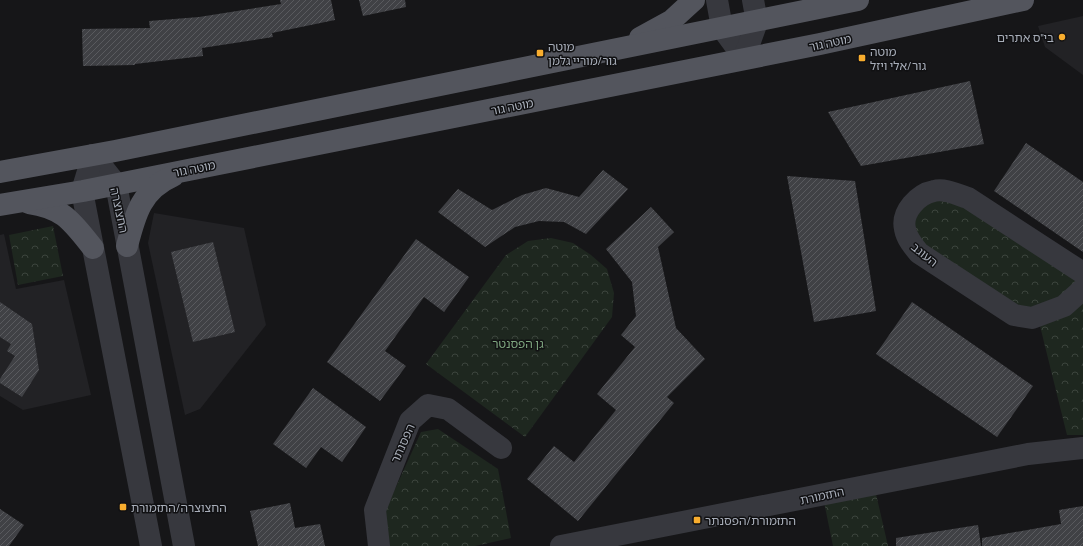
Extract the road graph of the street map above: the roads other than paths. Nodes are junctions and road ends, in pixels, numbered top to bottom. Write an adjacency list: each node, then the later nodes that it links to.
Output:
1 (694, 0): 8 (main road)
2 (717, 0): 7 (street)
3 (753, 0): 6 (street)
4 (858, 0): 6 (main road)
5 (1023, 0): 9 (main road, מוטה גור)
6 (757, 22): 7 (main road); 9 (street)
7 (722, 28): 8 (main road); 9 (street)
8 (618, 49): 10 (main road)
9 (744, 58): 11 (main road, מוטה גור)
10 (93, 155): 12 (main road); 13 (street, החצוצרה); 14 (street)
11 (187, 170): 13 (main road, מוטה גור); 16 (main road)
12 (0, 172)
13 (116, 184): 14 (main road, מוטה גור); 16 (street, החצוצרה)
14 (82, 191): 15 (main road, מוטה גור); 17 (street)
15 (9, 204): 17 (main road)
16 (127, 246): 23 (street, החצוצרה)
17 (93, 248): 22 (street)
18 (1083, 273): 19 (street, העוגב)
19 (1083, 289)
20 (501, 448): 24 (street, הפסנתר)
21 (1083, 448): 25 (street, התזמורת)
22 (151, 546)
23 (184, 546)
24 (379, 546)
25 (561, 546)

